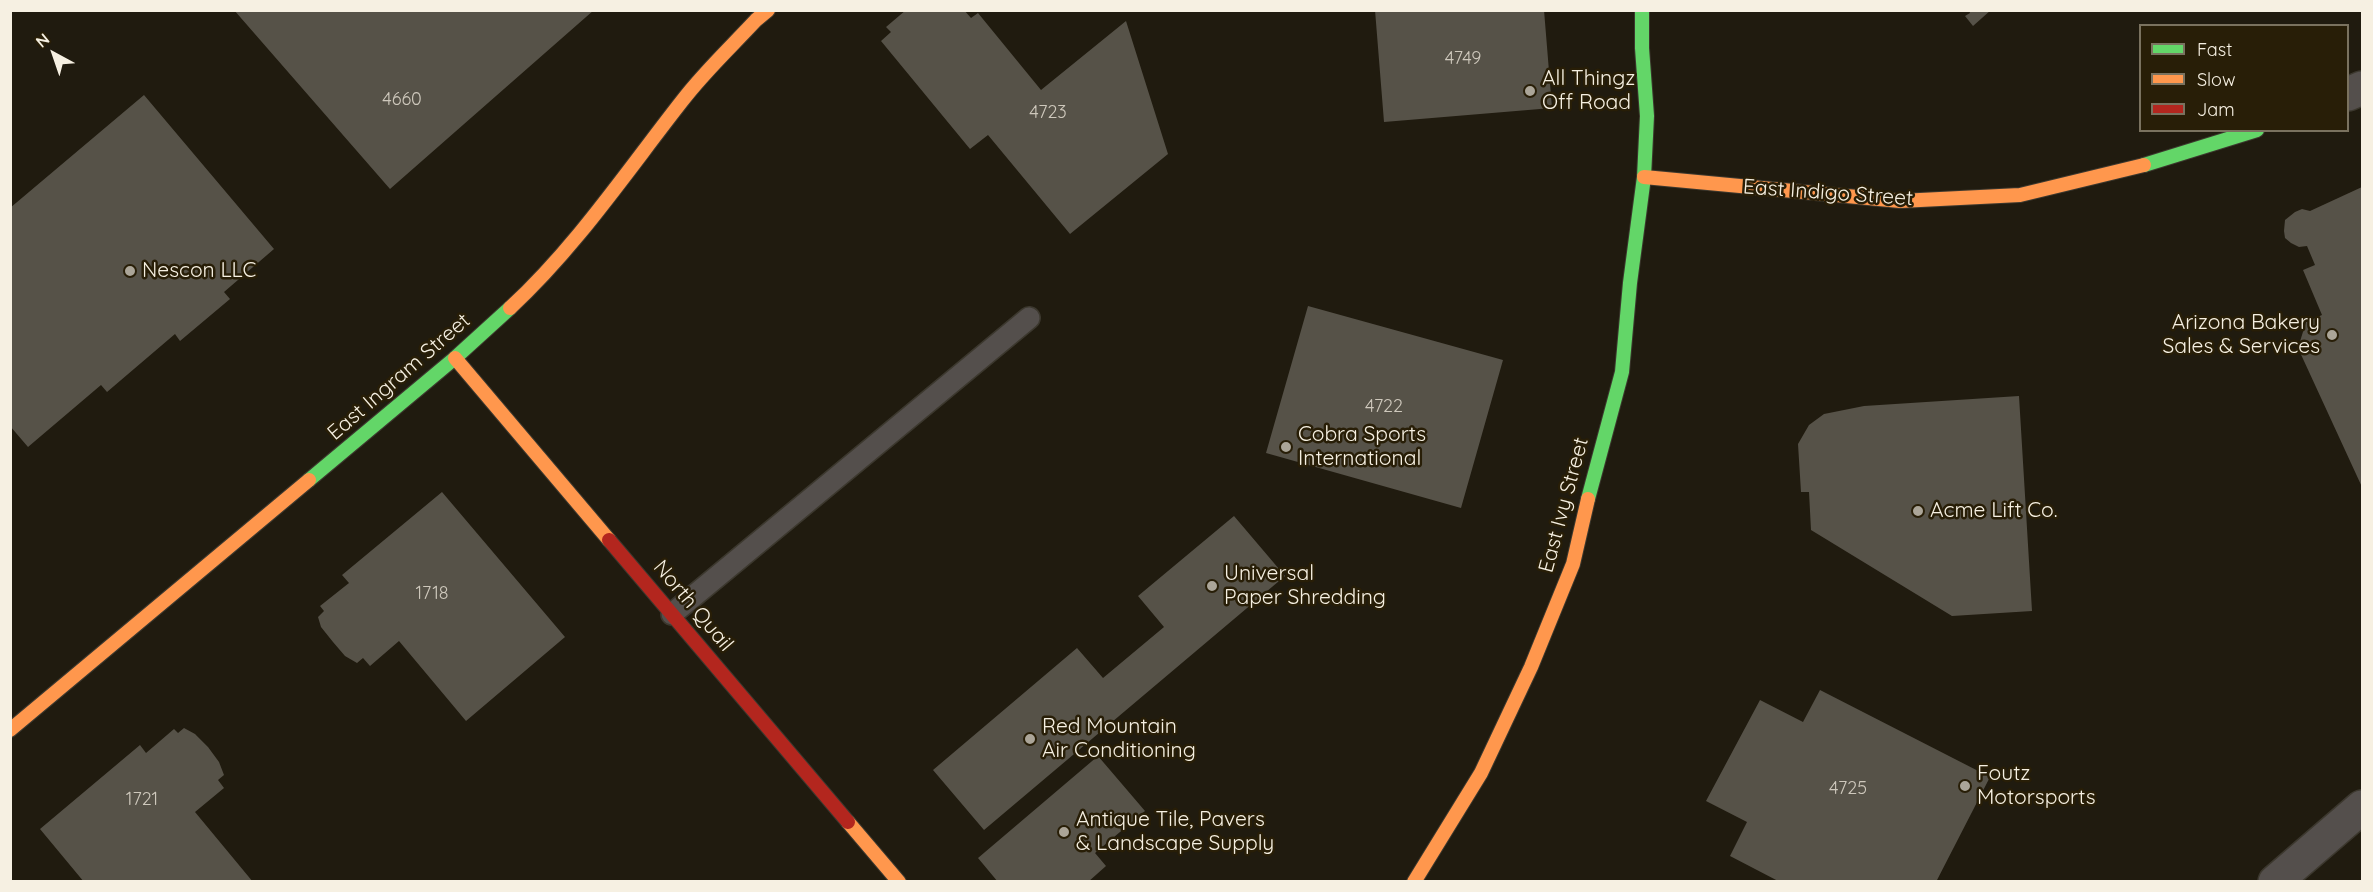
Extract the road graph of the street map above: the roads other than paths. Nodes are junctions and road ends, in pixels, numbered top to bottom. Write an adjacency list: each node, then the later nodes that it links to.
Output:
1 (768, 10): 6 (street, East Ingram Street)
2 (1642, 10): 4 (street, East Ivy Street)
3 (2249, 132): 4 (street, East Indigo Street)
4 (1644, 177): 11 (street, East Ivy Street)
5 (1029, 318): 7 (lane)
6 (455, 358): 7 (street, North Quail); 8 (street, East Ingram Street)
7 (672, 614): 10 (street, North Quail)
8 (10, 730)
9 (2362, 807): 12 (street)
10 (899, 882)
11 (1414, 882)
12 (2275, 882)

